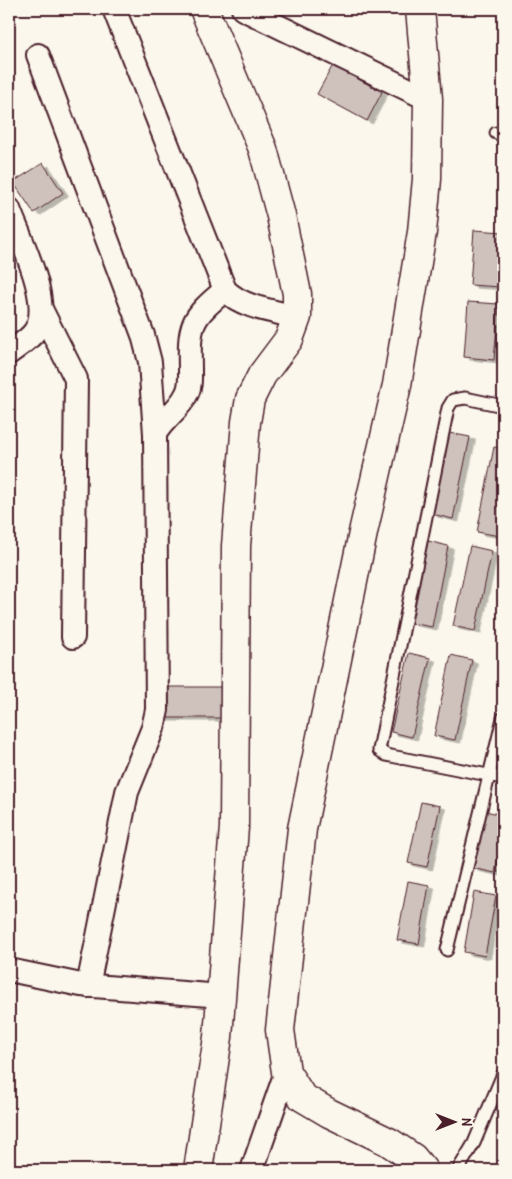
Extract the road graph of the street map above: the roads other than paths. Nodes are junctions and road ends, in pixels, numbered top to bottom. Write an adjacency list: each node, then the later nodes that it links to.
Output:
1 (114, 9): 8 (street)
2 (204, 9): 10 (main road)
3 (243, 9): 6 (street)
4 (420, 9): 6 (main road)
5 (38, 55): 13 (street)
6 (428, 99): 22 (main road)
7 (9, 209): 9 (street)
8 (225, 290): 10 (street); 13 (street)
9 (42, 312): 11 (street); 14 (street)
10 (297, 317): 21 (main road)
11 (11, 348)
12 (503, 403): 16 (lane)
13 (155, 434): 20 (street)
14 (73, 637)
15 (503, 718): 16 (lane)
16 (491, 776): 17 (lane); 18 (lane)
17 (503, 778)
18 (447, 950)
19 (9, 970): 20 (street)
20 (88, 986): 21 (street)
21 (222, 996): 24 (main road)
22 (286, 1072): 25 (street); 26 (main road)
23 (503, 1074): 27 (lane)
24 (198, 1170)
25 (252, 1170)
26 (424, 1170)
27 (458, 1170)

